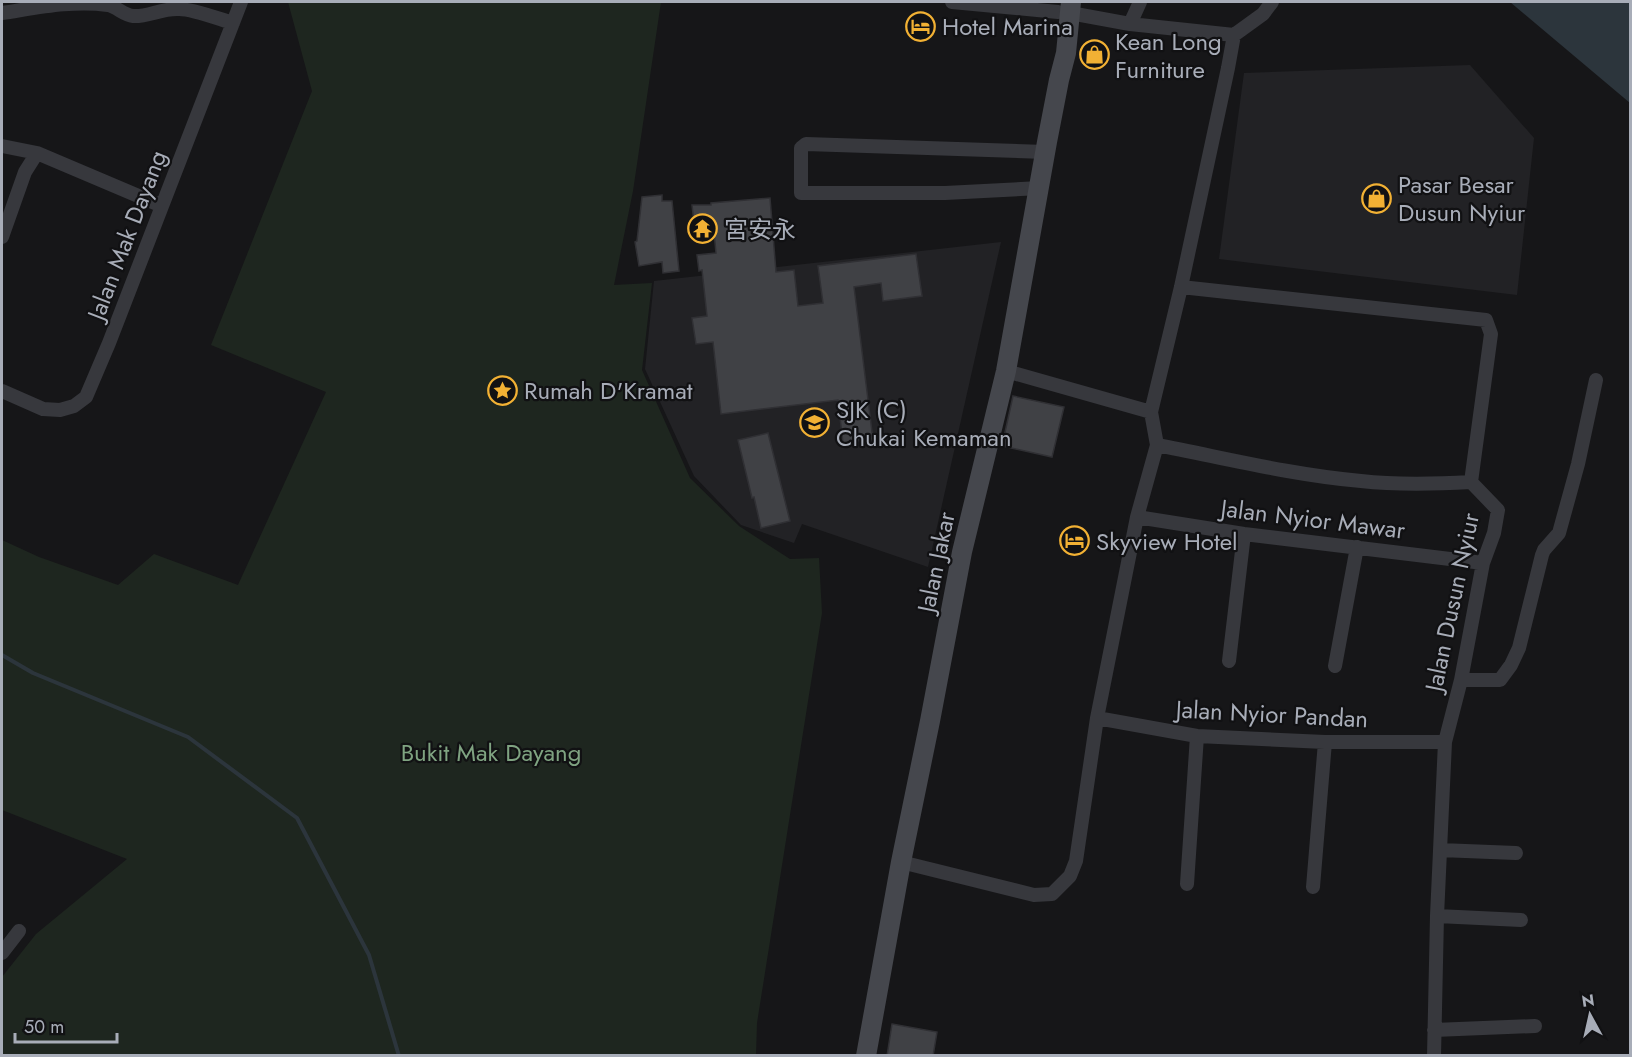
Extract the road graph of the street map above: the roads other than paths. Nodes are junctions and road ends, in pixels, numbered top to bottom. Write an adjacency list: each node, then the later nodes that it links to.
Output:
1 (242, 2): 7 (street, Jalan Mak Dayang)
2 (952, 2): 5 (street)
3 (1140, 2): 8 (street)
4 (1272, 2): 9 (street)
5 (1065, 7): 8 (street); 12 (main road, Jalan Jakar)
6 (2, 13): 7 (street)
7 (233, 23): 14 (street, Jalan Mak Dayang)
8 (1130, 24): 9 (street)
9 (1234, 35): 16 (street)
10 (2, 146): 11 (street)
11 (37, 153): 14 (street); 15 (street)
12 (1046, 153): 13 (main road, Jalan Jakar); 13 (street)
13 (1040, 189): 17 (main road, Jalan Jakar)
14 (162, 206): 19 (street, Jalan Mak Dayang)
15 (2, 237)
16 (1181, 286): 20 (street); 22 (street)
17 (1006, 371): 20 (street); 36 (main road, Jalan Jakar)
18 (1596, 380): 29 (street)
19 (2, 391)
20 (1151, 412): 21 (street)
21 (1157, 445): 22 (street, Jalan Dusun Nyiur); 23 (street)
22 (1471, 482): 26 (street, Jalan Dusun Nyiur)
23 (1137, 516): 24 (street, Jalan Nyior Mawar); 30 (street)
24 (1244, 534): 25 (street, Jalan Nyior Mawar); 27 (street)
25 (1357, 547): 26 (street, Jalan Nyior Mawar); 28 (street)
26 (1483, 563): 29 (street, Jalan Dusun Nyiur)
27 (1228, 662)
28 (1335, 666)
29 (1461, 680): 33 (street, Jalan Dusun Nyiur)
30 (1097, 718): 31 (street, Jalan Nyior Pandan); 36 (street)
31 (1197, 736): 32 (street, Jalan Nyior Pandan); 37 (street)
32 (1326, 742): 33 (street, Jalan Nyior Pandan); 38 (street)
33 (1445, 742): 34 (street, Jalan Dusun Nyiur)
34 (1440, 850): 35 (street); 39 (street, Jalan Dusun Nyiur)
35 (1516, 853)
36 (901, 862): 45 (main road, Jalan Jakar)
37 (1187, 884)
38 (1313, 887)
39 (1437, 916): 40 (street); 44 (street, Jalan Dusun Nyiur)
40 (1521, 920)
41 (19, 931): 42 (street)
42 (2, 953)
43 (1534, 1026): 44 (street)
44 (1434, 1030): 46 (street, Jalan Dusun Nyiur)
45 (866, 1056)
46 (1434, 1056)

